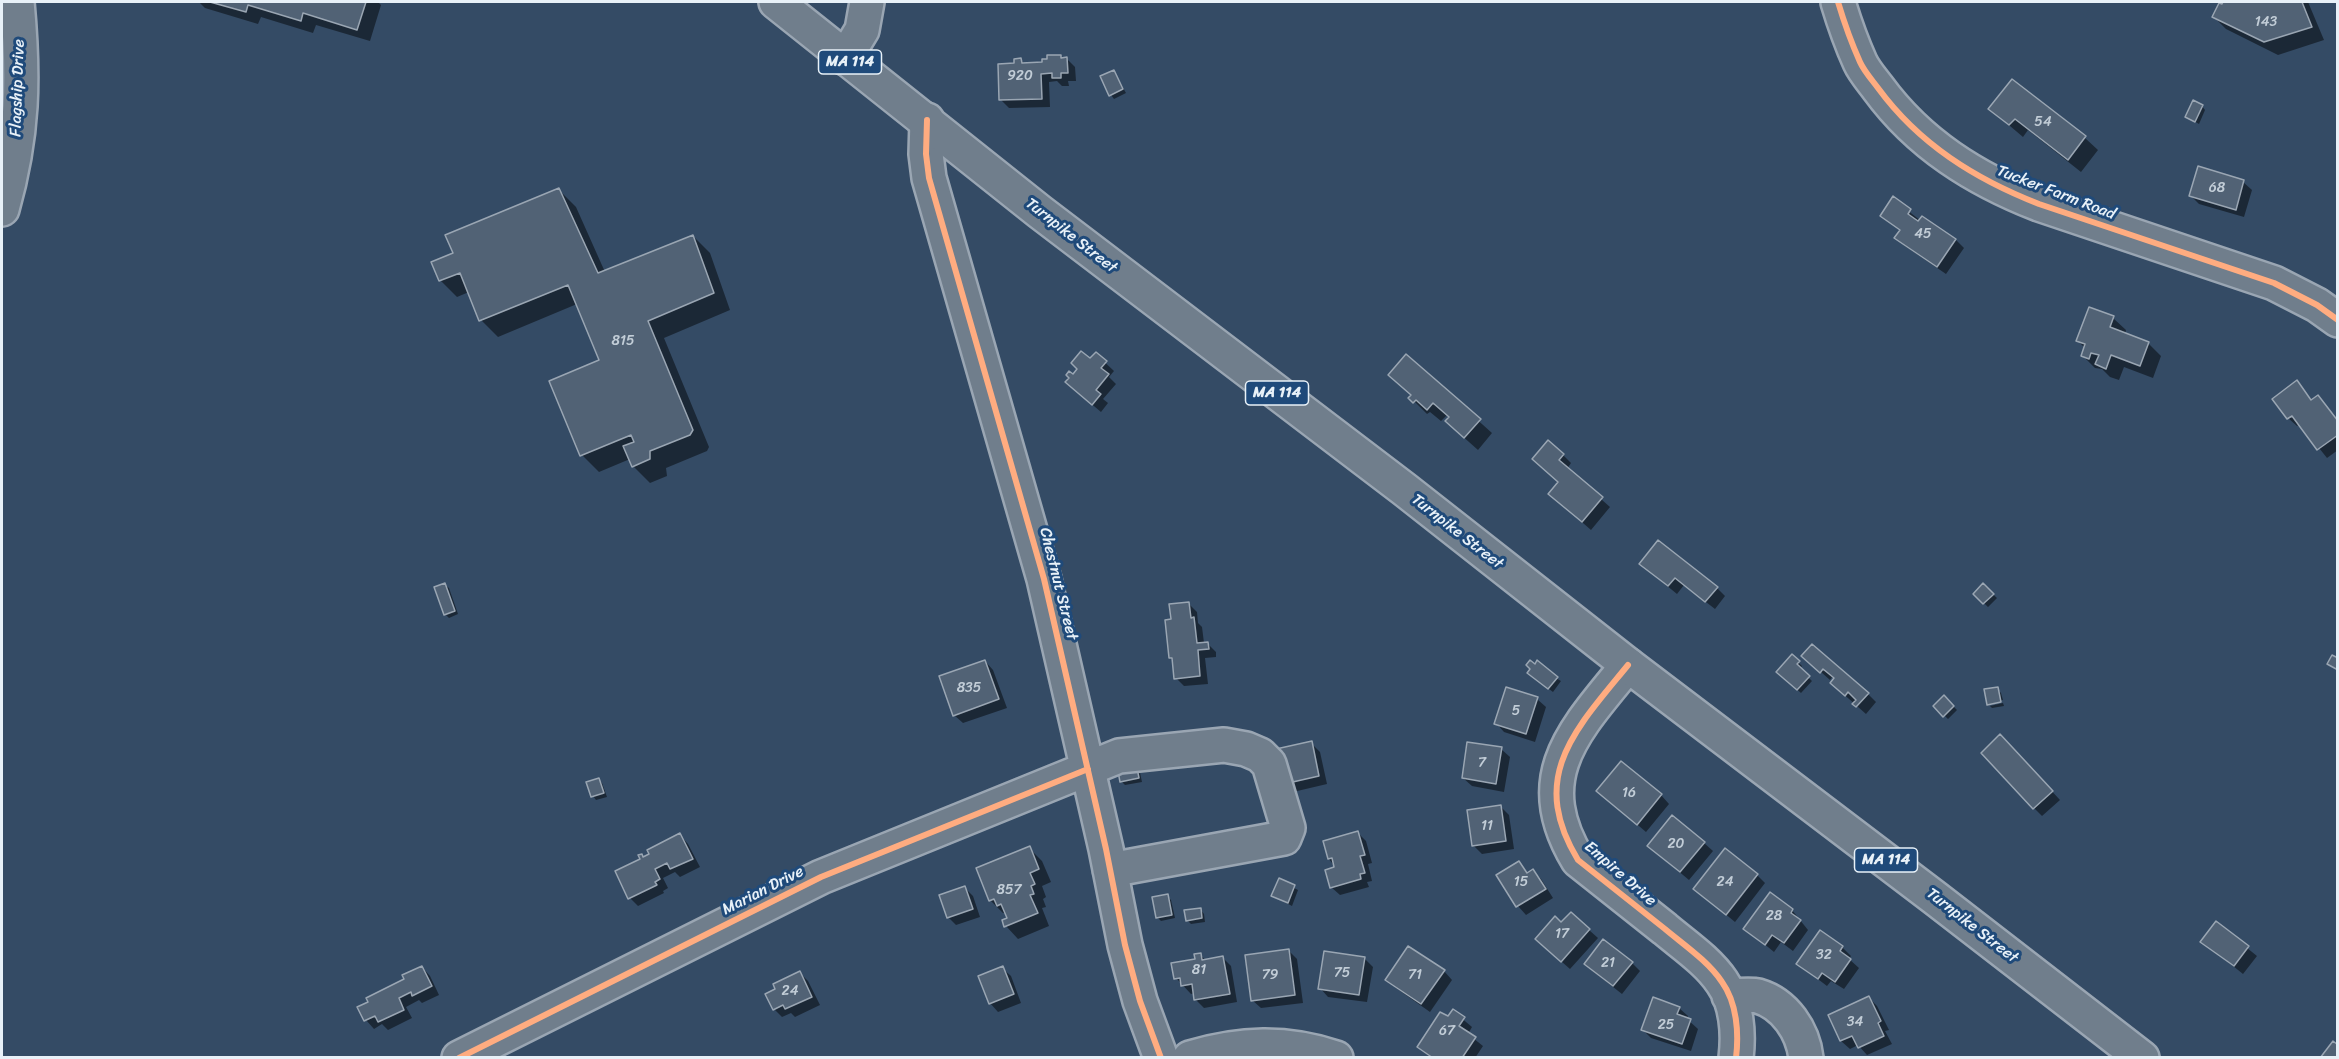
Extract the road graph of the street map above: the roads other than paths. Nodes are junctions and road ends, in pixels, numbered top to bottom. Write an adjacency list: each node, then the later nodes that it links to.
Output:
1 (17, 2): 7 (main road, Flagship Drive)
2 (776, 2): 5 (main road, Turnpike Street / MA 114)
3 (867, 2): 5 (main road)
4 (1838, 2): 8 (main road, Tucker Farm Road)
5 (845, 58): 6 (main road, Turnpike Street / MA 114)
6 (927, 120): 9 (main road, Turnpike Street / MA 114); 10 (main road, Chestnut Street)
7 (2, 209)
8 (2337, 320)
9 (1628, 665): 12 (main road, Empire Drive); 19 (main road, Turnpike Street / MA 114)
10 (1088, 769): 11 (main road, Chestnut Street); 11 (main road, Marian Drive); 13 (main road, Marian Drive)
11 (1110, 870): 14 (main road, Chestnut Street)
12 (1729, 996): 17 (main road, Empire Drive); 18 (main road)
13 (459, 1058)
14 (1161, 1058)
15 (1190, 1058): 16 (main road)
16 (1336, 1058)
17 (1736, 1058)
18 (1806, 1058)
19 (2142, 1058)

